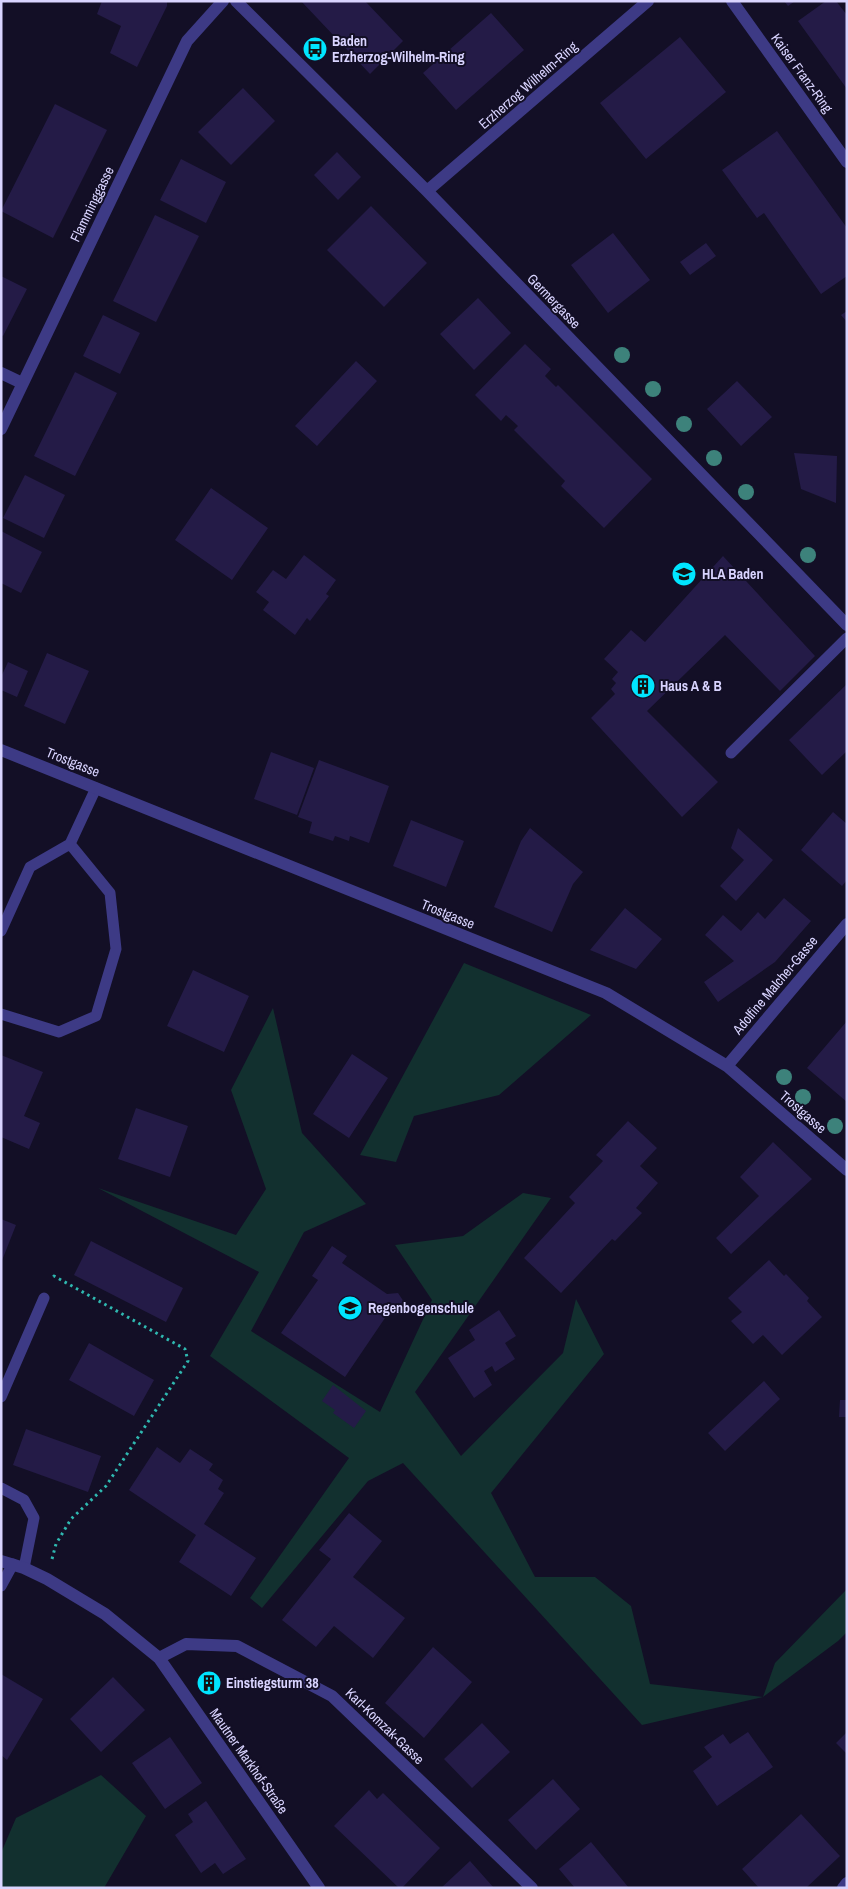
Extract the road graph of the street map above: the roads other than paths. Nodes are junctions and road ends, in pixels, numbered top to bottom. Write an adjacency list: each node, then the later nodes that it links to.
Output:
1 (223, 1): 8 (street, Flamminggasse)
2 (236, 1): 6 (street, Germergasse)
3 (648, 1): 6 (street, Erzherzog Wilhelm-Ring)
4 (732, 1): 5 (street, Kaiser Franz-Ring)
5 (847, 162)
6 (427, 191): 10 (street, Germergasse)
7 (1, 373): 8 (street)
8 (22, 383): 9 (street, Flamminggasse)
9 (1, 429)
10 (847, 625)
11 (847, 638): 13 (lane)
12 (1, 750): 14 (street, Trostgasse)
13 (731, 753)
14 (96, 788): 15 (lane); 19 (street, Trostgasse)
15 (70, 844): 17 (lane); 18 (lane)
16 (847, 924): 19 (street, Adolfine Malcher-Gasse)
17 (1, 931)
18 (1, 1014)
19 (727, 1066): 20 (street, Trostgasse)
20 (847, 1170)
21 (44, 1298): 22 (lane)
22 (1, 1397)
23 (1, 1488): 24 (lane)
24 (13, 1564): 25 (lane); 26 (street, Mautner Markhof-Straße)
25 (1, 1586)
26 (159, 1658): 28 (street, Mautner Markhof-Straße); 29 (street, Karl-Komzak-Gasse)
27 (847, 1883): 30 (street)
28 (319, 1888)
29 (532, 1888)
30 (843, 1888)

